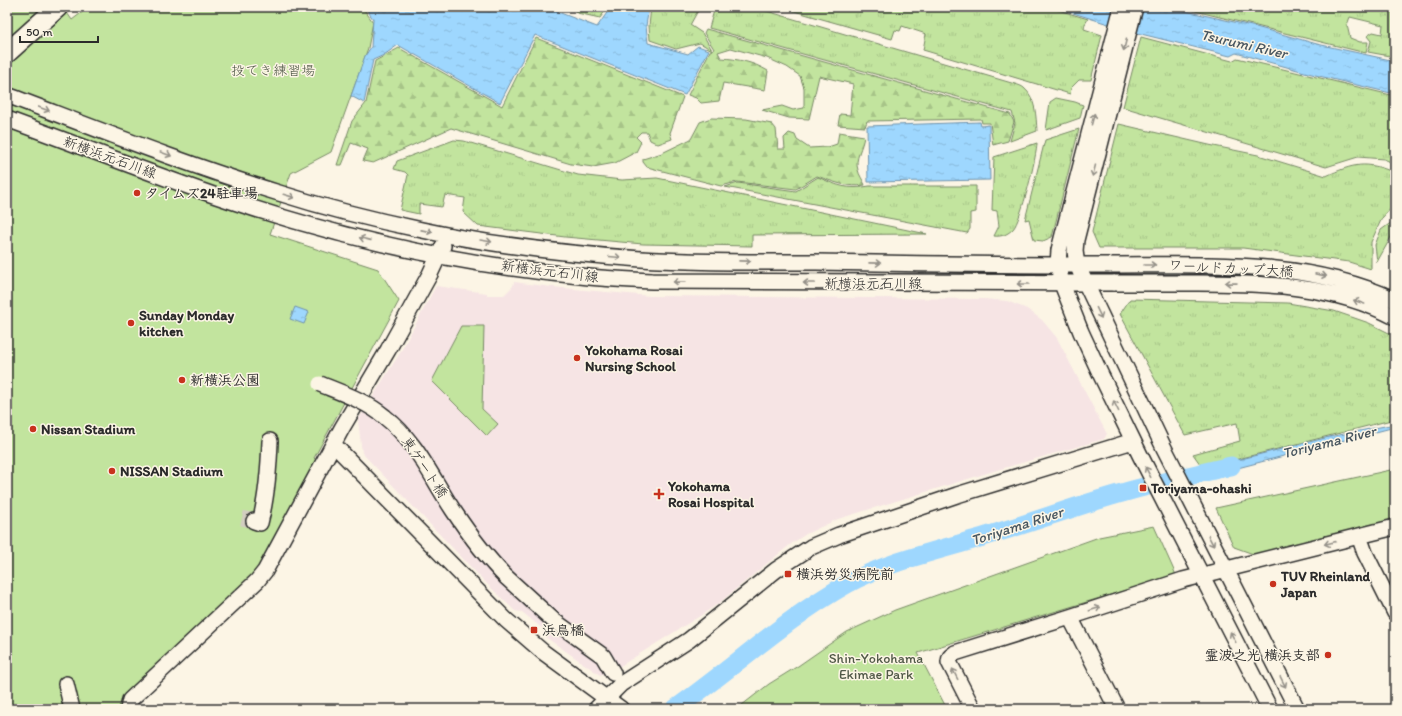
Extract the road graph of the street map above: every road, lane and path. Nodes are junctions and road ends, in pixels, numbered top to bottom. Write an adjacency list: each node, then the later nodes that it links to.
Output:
1 (58, 7): 4 (main road)
2 (1122, 7): 8 (street, one-way to 2)
3 (1135, 7): 8 (street, one-way to 8)
4 (7, 54)
5 (7, 95): 7 (street, 新横浜元石川線, one-way to 7)
6 (7, 119): 9 (street, 新横浜元石川線, one-way to 6)
7 (447, 234): 9 (street); 10 (street, 新横浜元石川線, one-way to 10)
8 (1069, 238): 10 (street); 11 (street)
9 (439, 256): 14 (street, 新横浜元石川線, one-way to 9); 21 (street)
10 (1058, 265): 11 (street, 新横浜元石川線); 14 (street)
11 (1077, 265): 12 (street, 新横浜元石川線); 15 (street)
12 (1111, 265): 16 (street, ワールドカップ大橋, one-way to 16, bridge)
13 (1115, 283): 15 (street, 新横浜元石川線); 17 (street, ワールドカップ大橋, one-way to 13, bridge)
14 (1062, 284): 15 (street, 新横浜元石川線); 20 (street, one-way to 14)
15 (1085, 284): 25 (street, one-way to 25)
16 (1395, 300)
17 (1395, 317)
18 (320, 384): 29 (street, 東ゲート橋, bridge)
19 (270, 441): 22 (street)
20 (1133, 441): 26 (street, one-way to 20); 31 (street)
21 (334, 445): 31 (street); 33 (street)
22 (254, 521)
23 (1395, 527): 24 (street)
24 (1359, 536): 25 (street, one-way to 25); 27 (street)
25 (1225, 568): 26 (street); 38 (street, one-way to 38)
26 (1201, 574): 28 (street, one-way to 26); 37 (street, one-way to 26)
27 (1395, 613)
28 (1070, 617): 35 (street, one-way to 28); 36 (street)
29 (613, 673)
30 (66, 684): 32 (street)
31 (601, 704): 34 (street)
32 (72, 709)
33 (128, 709)
34 (621, 709)
35 (973, 709)
36 (1117, 709)
37 (1270, 709)
38 (1297, 709)

